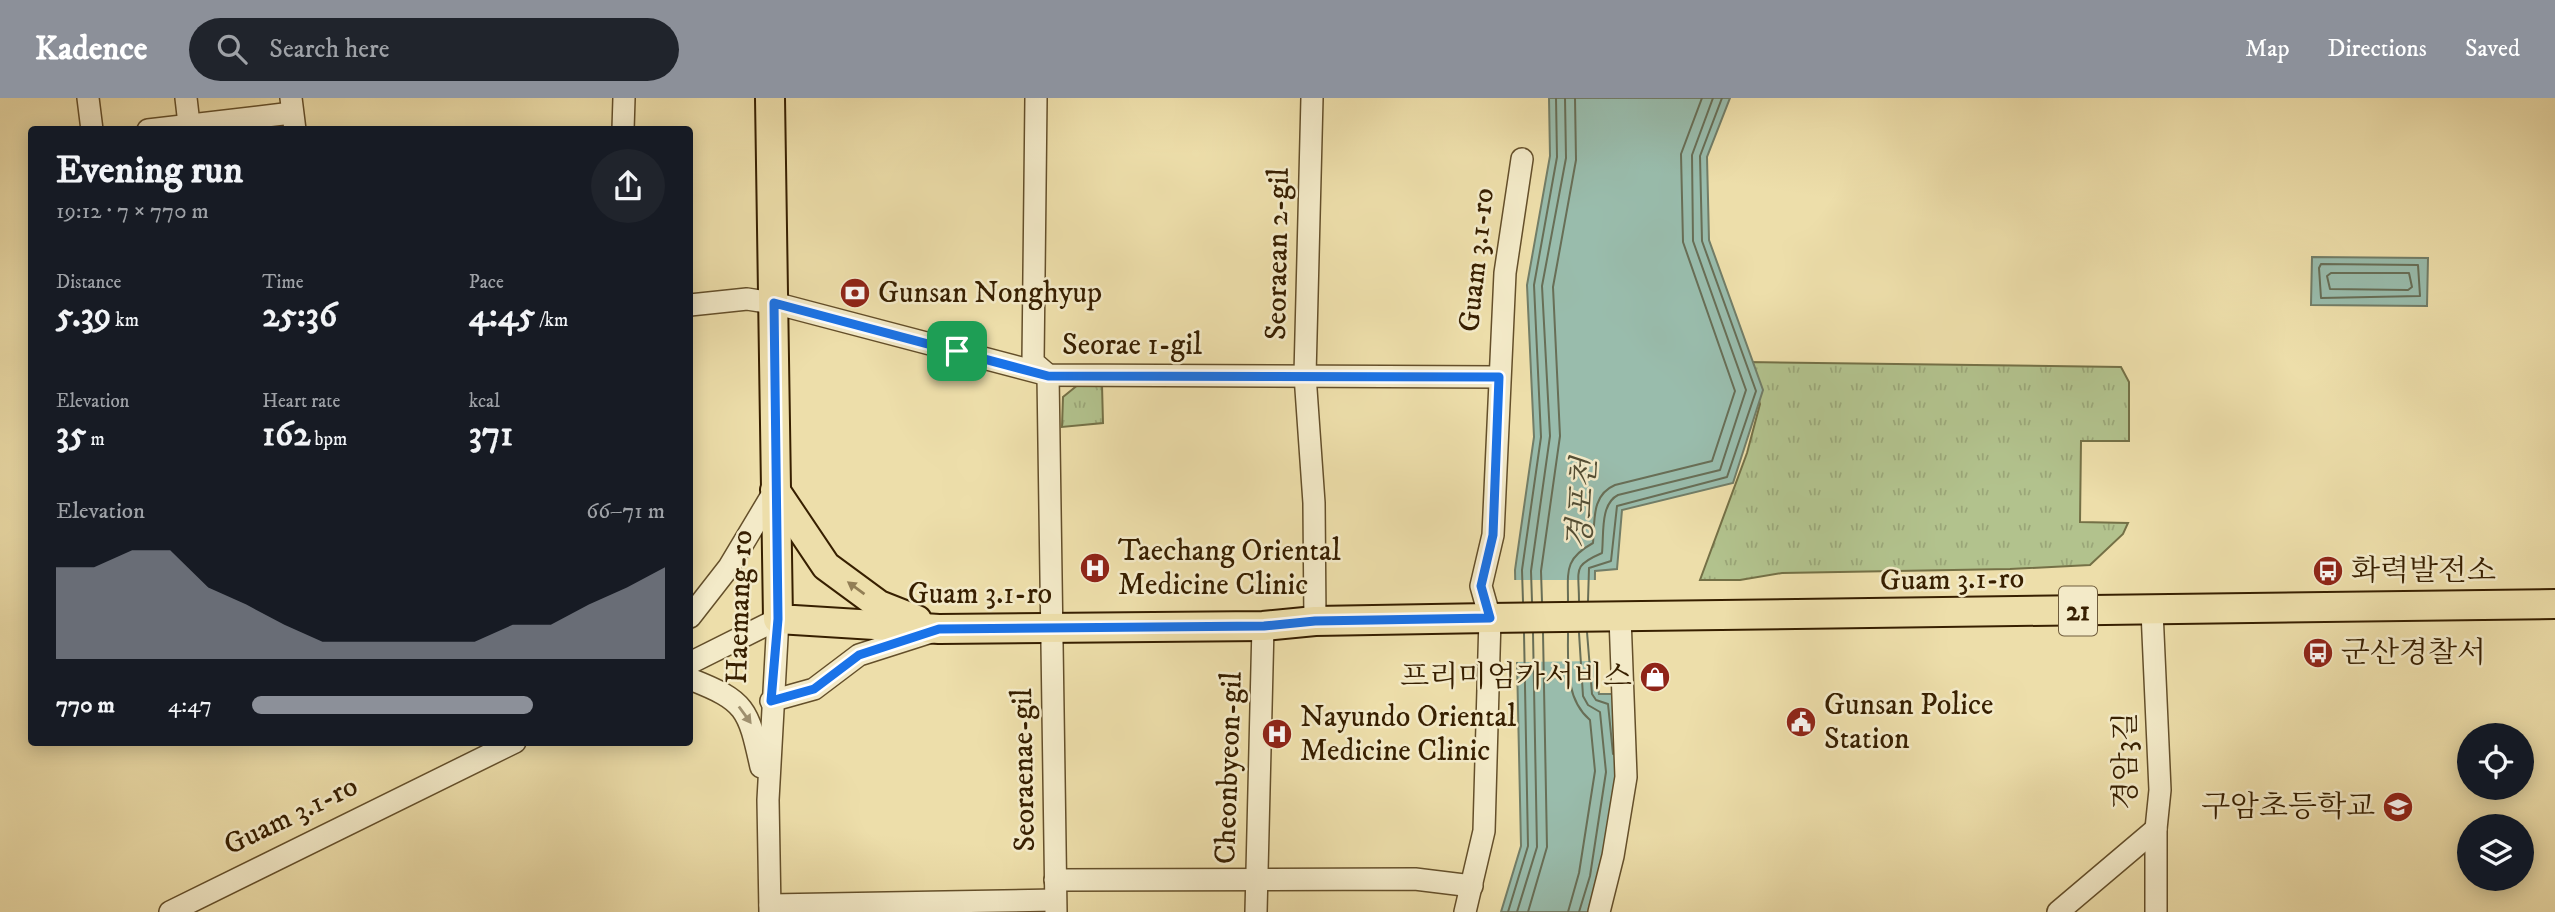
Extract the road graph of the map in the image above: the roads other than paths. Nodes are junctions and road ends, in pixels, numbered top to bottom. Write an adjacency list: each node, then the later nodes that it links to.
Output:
1 (88, 98): 9 (street)
2 (186, 98): 8 (street)
3 (624, 98): 11 (street)
4 (770, 98): 13 (main road, Haemang-ro)
5 (1036, 98): 16 (street)
6 (1312, 98): 15 (street, Seoraean 2-gil)
7 (293, 114): 8 (street)
8 (189, 124): 10 (street)
9 (92, 126)
10 (175, 126)
11 (623, 126)
12 (1522, 159): 17 (street, Guam 3.1-ro)
13 (774, 303): 14 (street); 16 (street, Seorae 1-gil); 18 (main road, Haemang-ro)
14 (693, 305)
15 (1305, 375): 16 (street, Seorae 1-gil); 17 (street, Seorae 1-gil); 25 (street, Seoraean 2-gil)
16 (1048, 376): 27 (street, Seoraenae-gil)
17 (1499, 377): 22 (street, Guam 3.1-ro)
18 (775, 490): 21 (street); 24 (main road, Haemang-ro); 28 (main road, one-way to 18)
19 (2555, 604): 20 (main road, Guam 3.1-ro / 21)
20 (2152, 611): 23 (main road, Guam 3.1-ro / 21); 34 (street, 경암3길)
21 (693, 613)
22 (1495, 618): 23 (main road, 21); 25 (main road, Guam 3.1-ro / 21); 36 (street)
23 (1611, 618): 42 (street)
24 (778, 619): 28 (main road, Guam 3.1-ro / 21); 29 (street); 31 (street, Haemang-ro)
25 (1315, 621): 26 (main road, Guam 3.1-ro / 21)
26 (1264, 626): 27 (main road, Guam 3.1-ro / 21); 35 (street, Cheonbyeon-gil)
27 (1052, 628): 28 (main road, Guam 3.1-ro / 21); 37 (street, Seoraenae-gil)
28 (939, 629): 31 (street)
29 (693, 662)
30 (693, 680): 33 (street, one-way to 33)
31 (771, 701): 33 (street, Haemang-ro)
32 (507, 746): 39 (street, Guam 3.1-ro)
33 (768, 800): 38 (street, Haemang-ro)
34 (2156, 830): 43 (street); 44 (street, 경암3길)
35 (1255, 877): 36 (street); 37 (street); 40 (street, Cheonbyeon-gil)
36 (1472, 886): 41 (street)
37 (1055, 897): 38 (street)
38 (770, 908)
39 (170, 912)
40 (1256, 912)
41 (1465, 912)
42 (1599, 912)
43 (2058, 912)
44 (2157, 912)

